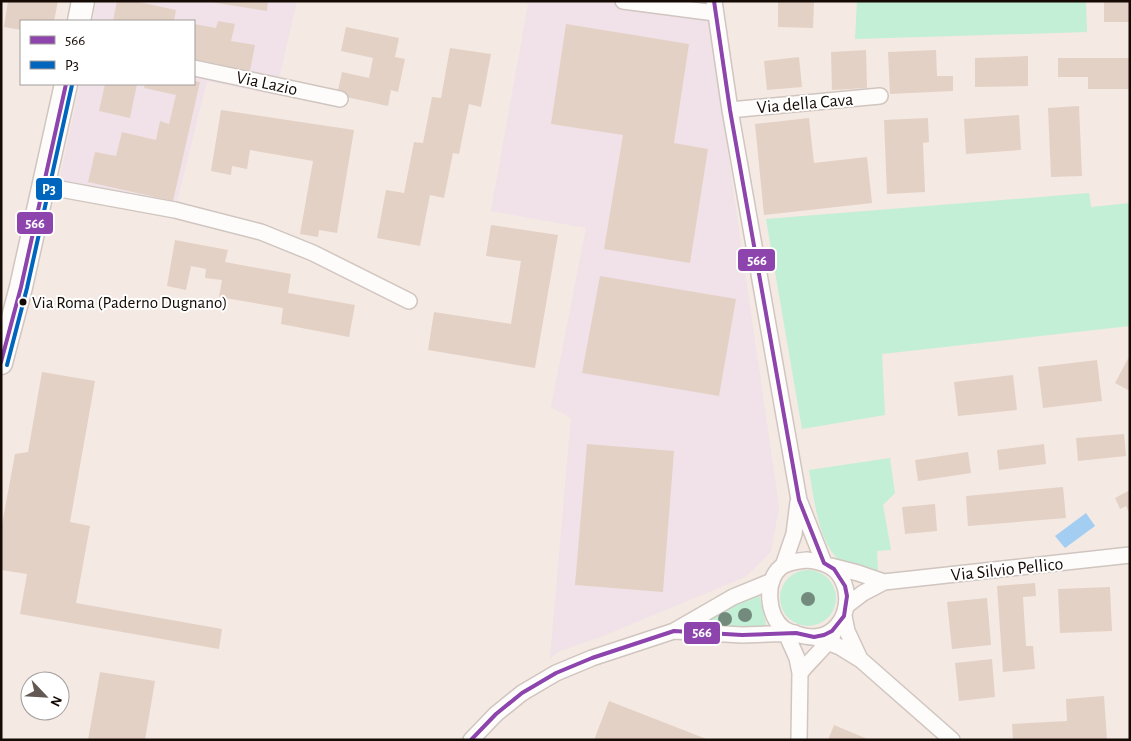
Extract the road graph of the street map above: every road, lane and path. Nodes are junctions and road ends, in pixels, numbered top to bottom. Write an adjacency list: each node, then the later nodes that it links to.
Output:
1 (83, 1): 4 (street)
2 (623, 1): 3 (street)
3 (714, 7): 9 (street)
4 (79, 20)
5 (195, 68): 8 (street, Via Lazio)
6 (66, 85): 10 (street)
7 (880, 96): 9 (street, Via della Cava)
8 (340, 99)
9 (730, 110): 13 (street)
10 (44, 186): 11 (street); 12 (street)
11 (409, 301)
12 (1, 363)
13 (798, 500): 15 (street); 16 (street)
14 (1130, 555): 18 (street, Via Silvio Pellico)
15 (826, 565): 16 (street); 18 (street, Via Silvio Pellico); 19 (street)
16 (783, 566): 17 (street)
17 (772, 581): 20 (street); 21 (street)
18 (884, 582): 19 (street, Via Silvio Pellico)
19 (843, 615): 22 (street); 23 (street)
20 (674, 631): 21 (street); 25 (street)
21 (787, 635): 22 (street); 24 (street)
22 (827, 644): 23 (street); 24 (street)
23 (861, 660): 27 (street)
24 (800, 673): 26 (street)
25 (471, 740)
26 (799, 740)
27 (952, 740)

